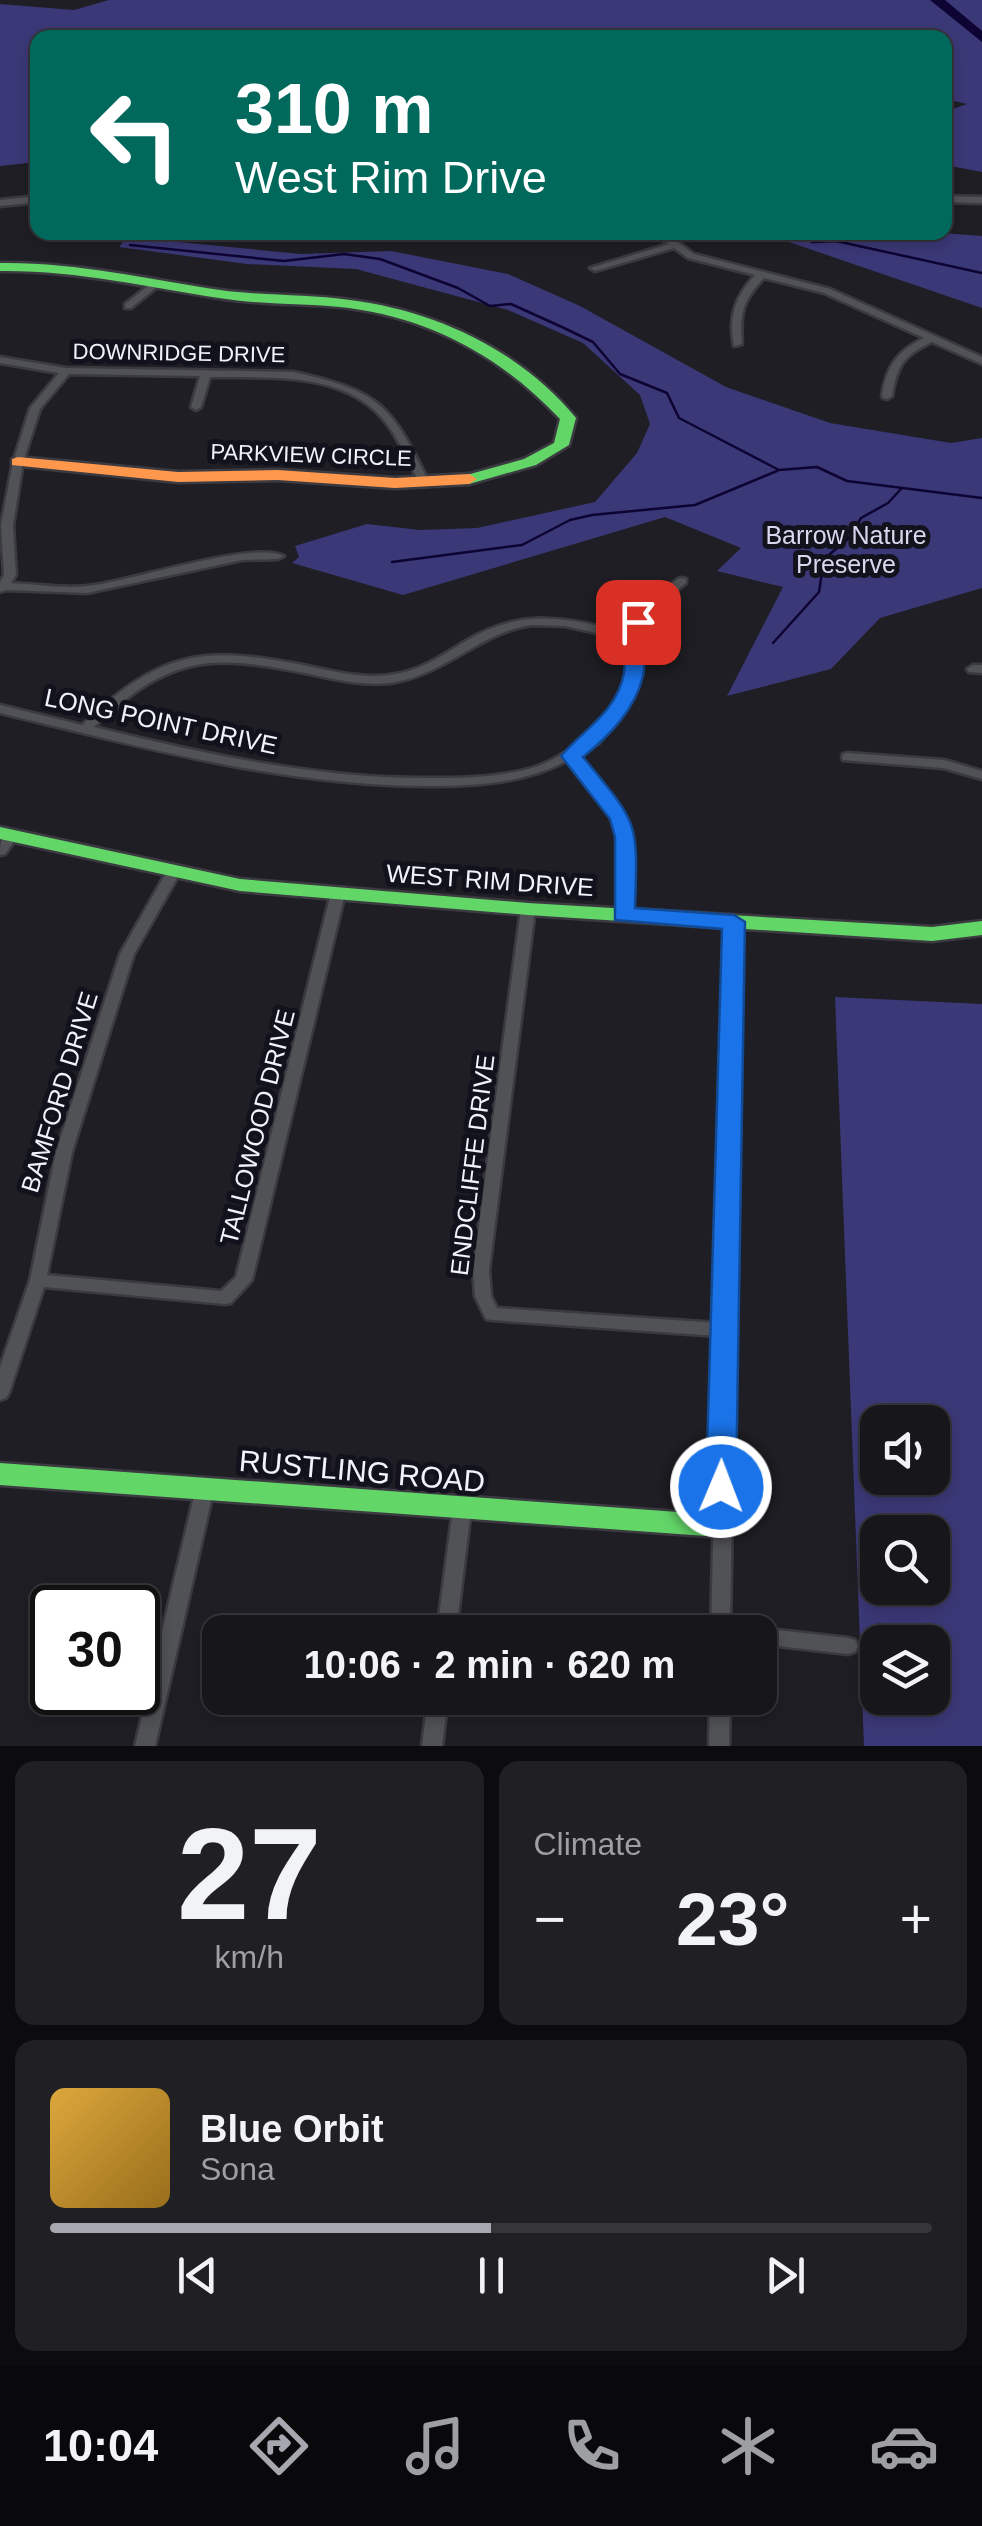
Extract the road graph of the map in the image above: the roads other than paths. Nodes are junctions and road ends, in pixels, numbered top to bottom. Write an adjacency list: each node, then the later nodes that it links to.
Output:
1 (952, 198): 3 (street)
2 (30, 200): 4 (street)
3 (982, 200)
4 (0, 203)
5 (666, 240): 6 (street)
6 (673, 246): 8 (street); 9 (street)
7 (0, 267): 10 (street, PARKVIEW CIRCLE)
8 (595, 268)
9 (762, 274): 12 (street); 13 (street)
10 (156, 283): 11 (street); 21 (street, PARKVIEW CIRCLE)
11 (128, 306)
12 (932, 338): 15 (street); 18 (street)
13 (737, 344)
14 (0, 360): 16 (street, DOWNRIDGE DRIVE)
15 (982, 361)
16 (66, 372): 17 (street, DOWNRIDGE DRIVE); 20 (street)
17 (206, 373): 19 (street); 21 (street, DOWNRIDGE DRIVE)
18 (887, 396)
19 (196, 408)
20 (18, 462): 21 (street, PARKVIEW CIRCLE); 24 (street)
21 (425, 484)
22 (278, 556): 24 (street)
23 (682, 580): 25 (street)
24 (3, 587)
25 (632, 638): 27 (street); 28 (street, LONG POINT DRIVE)
26 (0, 710): 27 (street, LONG POINT DRIVE)
27 (85, 728): 28 (street, LONG POINT DRIVE)
28 (571, 756): 35 (street)
29 (848, 757): 30 (street)
30 (982, 774)
31 (4, 840): 32 (street, WEST RIM DRIVE)
32 (173, 873): 33 (street, WEST RIM DRIVE); 38 (street, BAMFORD DRIVE)
33 (338, 894): 34 (street, WEST RIM DRIVE); 38 (street, TALLOWOOD DRIVE)
34 (528, 909): 35 (street, WEST RIM DRIVE); 39 (street, ENDCLIFFE DRIVE)
35 (623, 914): 36 (street, WEST RIM DRIVE)
36 (734, 922): 37 (street, WEST RIM DRIVE); 39 (street)
37 (982, 928)
38 (38, 1280): 40 (street, BAMFORD DRIVE)
39 (724, 1330): 44 (street)
40 (0, 1393)
41 (0, 1474): 42 (street, RUSTLING ROAD)
42 (205, 1488): 43 (street, RUSTLING ROAD); 51 (street)
43 (462, 1510): 44 (street, RUSTLING ROAD); 45 (street)
44 (720, 1526): 46 (street)
45 (448, 1615)
46 (723, 1615)
47 (777, 1638): 48 (street)
48 (848, 1646)
49 (436, 1715): 52 (street)
50 (720, 1715): 53 (street)
51 (146, 1746)
52 (432, 1746)
53 (719, 1746)

